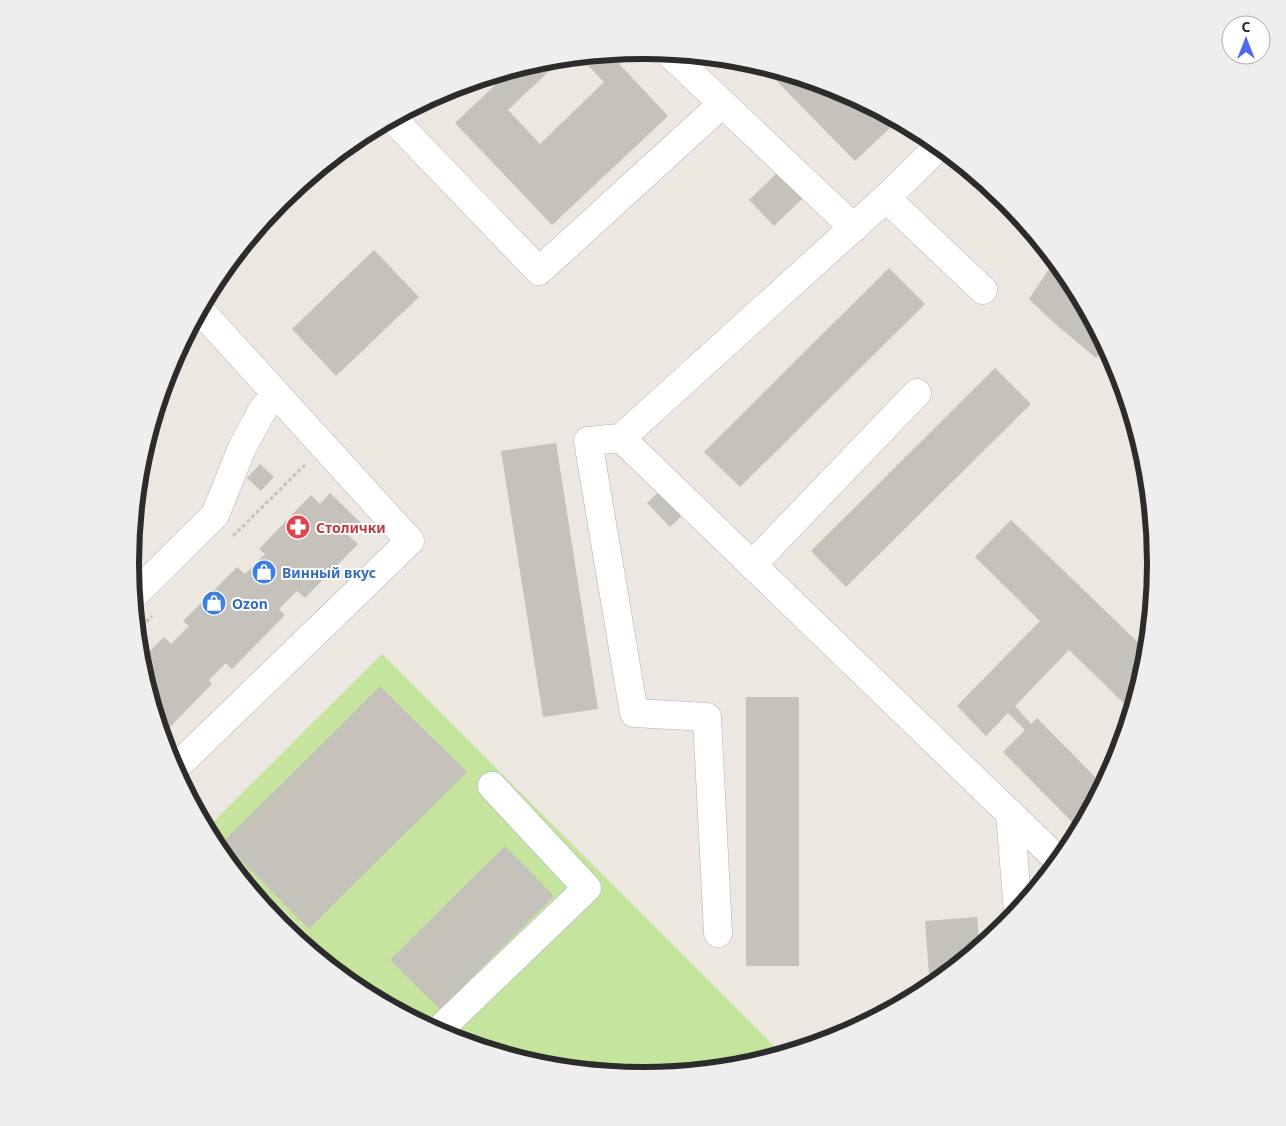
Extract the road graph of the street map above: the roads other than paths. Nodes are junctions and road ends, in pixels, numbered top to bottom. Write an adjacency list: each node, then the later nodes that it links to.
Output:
1 (676, 60): 2 (lane)
2 (722, 104): 3 (lane); 6 (lane)
3 (397, 123)
4 (934, 151): 5 (lane)
5 (886, 198): 6 (lane); 7 (lane)
6 (854, 228): 11 (lane)
7 (983, 290)
8 (204, 315): 10 (lane)
9 (917, 393): 12 (lane)
10 (276, 394): 13 (lane); 14 (lane)
11 (621, 438): 12 (lane); 19 (lane)
12 (752, 565): 16 (lane)
13 (140, 589)
14 (180, 763)
15 (492, 786): 20 (lane)
16 (1010, 814): 17 (lane); 18 (lane)
17 (1053, 855)
18 (1017, 901)
19 (718, 933)
20 (443, 1026)

